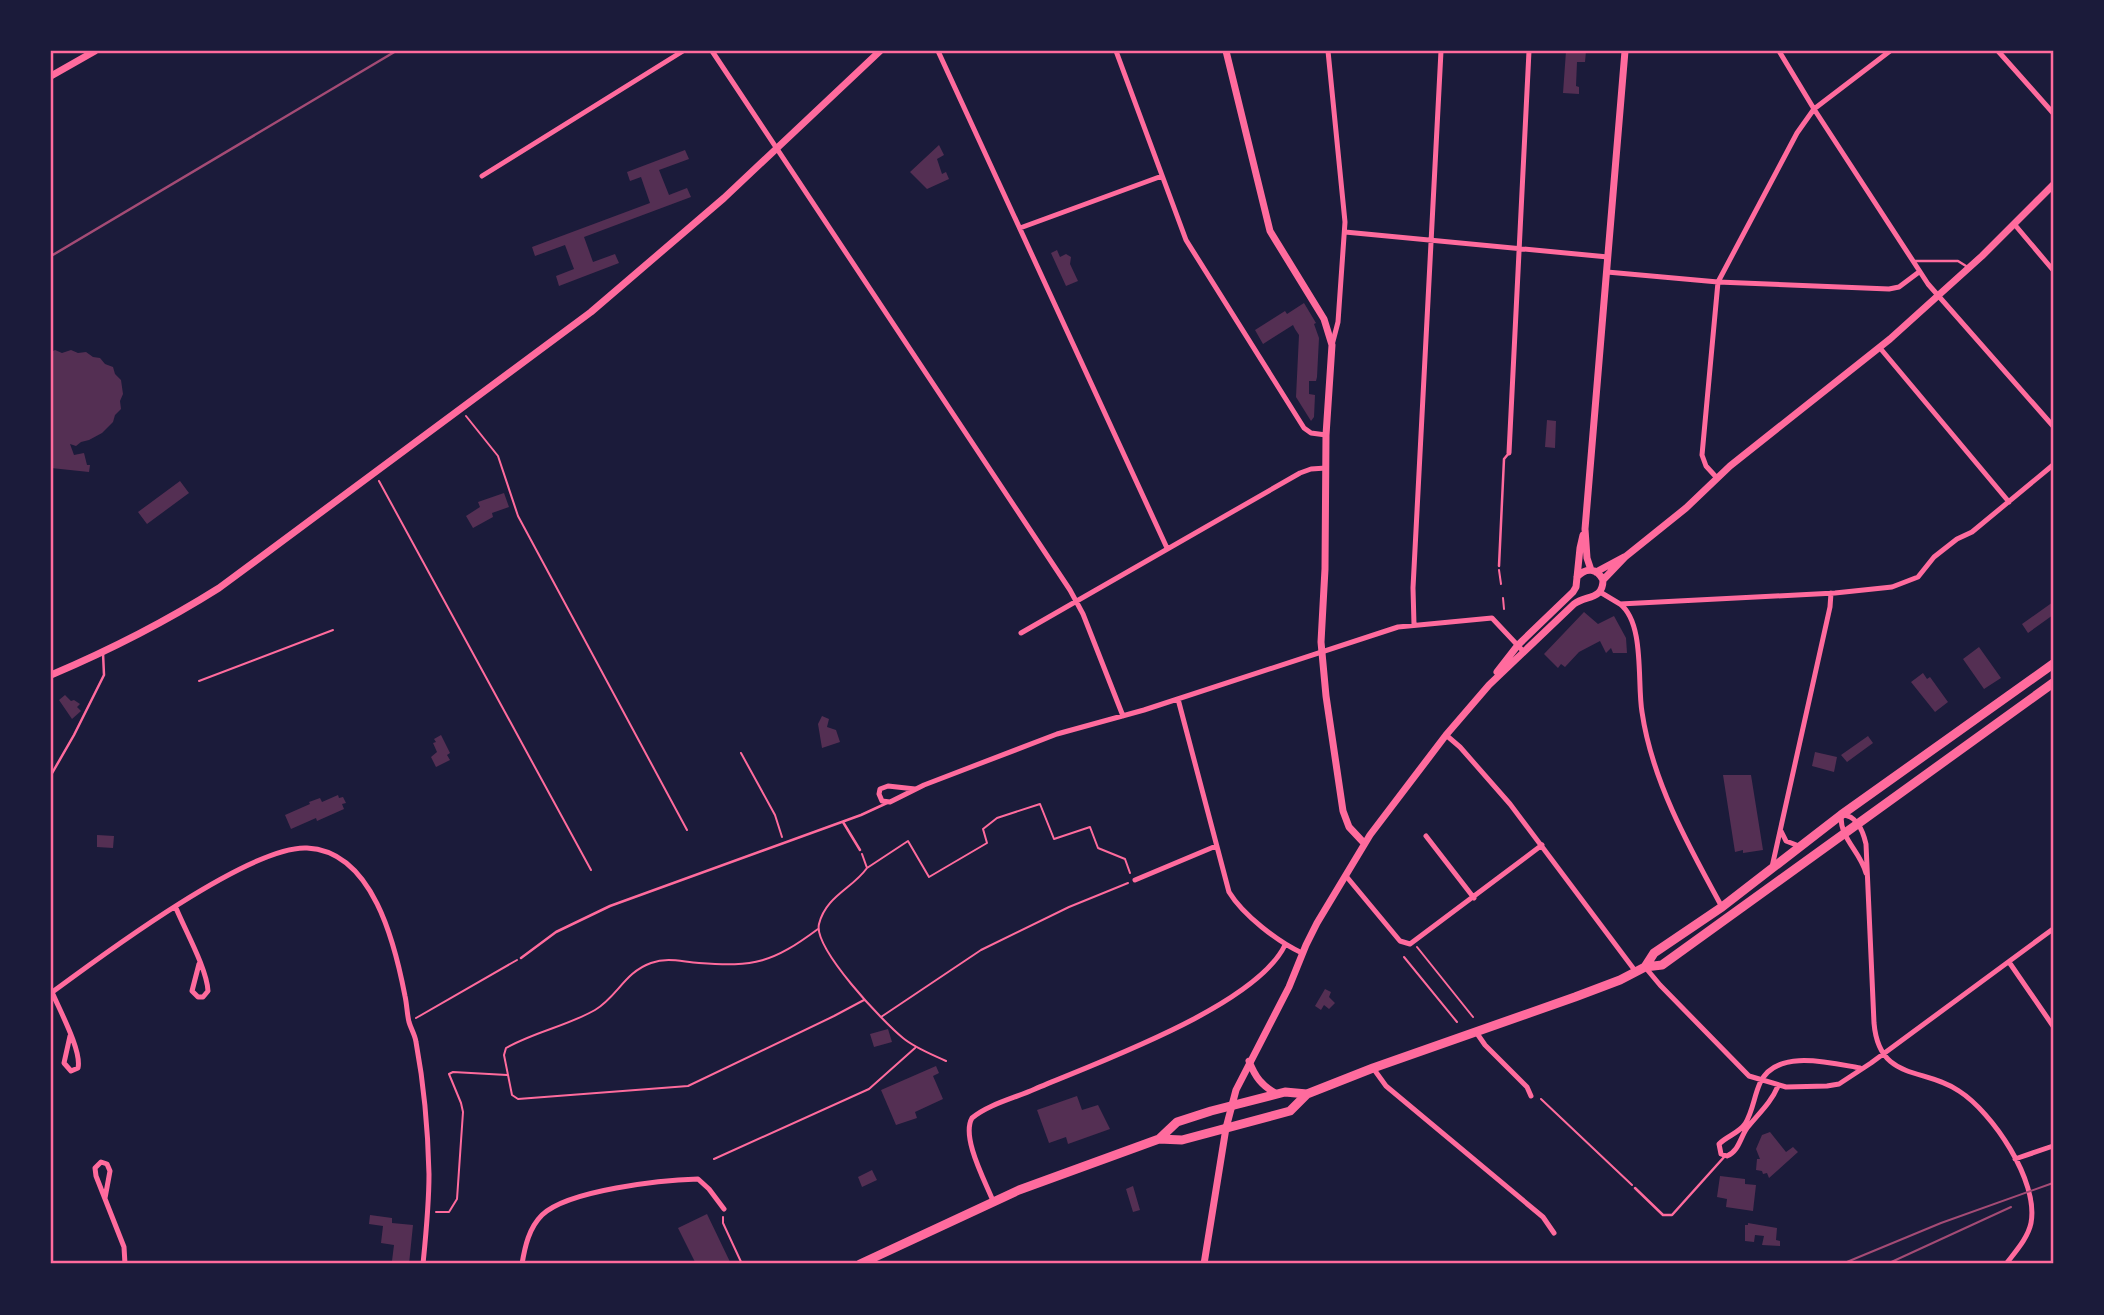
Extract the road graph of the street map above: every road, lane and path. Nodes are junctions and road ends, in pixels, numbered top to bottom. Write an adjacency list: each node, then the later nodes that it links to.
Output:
1 (95, 51): 15 (street)
2 (683, 51): 19 (street)
3 (712, 51): 18 (street)
4 (880, 51): 18 (street)
5 (938, 51): 23 (street)
6 (1116, 51): 20 (street)
7 (1226, 51): 35 (street)
8 (1328, 51): 24 (street)
9 (1441, 51): 25 (street)
10 (1529, 51): 26 (street)
11 (1625, 51): 27 (street)
12 (1779, 51): 16 (street)
13 (1890, 51): 16 (street)
14 (1998, 51): 17 (street)
15 (51, 76)
16 (1814, 110): 28 (street); 33 (street)
17 (2053, 113)
18 (777, 149): 37 (street); 59 (street)
19 (482, 176)
20 (1162, 176): 23 (street); 39 (street)
21 (2053, 185): 22 (street)
22 (2015, 225): 29 (street); 30 (street)
23 (1020, 228): 47 (street)
24 (1345, 232): 25 (street); 35 (street)
25 (1432, 240): 26 (street); 62 (street)
26 (1518, 249): 27 (street); 40 (street)
27 (1608, 257): 31 (street)
28 (1913, 263): 29 (lane); 32 (street)
29 (1968, 269): 34 (street)
30 (2053, 270)
31 (1607, 272): 33 (street); 46 (street)
32 (1919, 272): 33 (street); 34 (street)
33 (1718, 282): 44 (street)
34 (1937, 295): 36 (street); 38 (street)
35 (1332, 345): 39 (street)
36 (1880, 348): 44 (street); 45 (street)
37 (461, 410): 43 (street); 83 (path)
38 (2053, 426)
39 (1326, 435): 42 (street)
40 (1509, 453): 49 (lane)
41 (2053, 465): 45 (street)
42 (1325, 468): 47 (street); 66 (street)
43 (375, 473): 67 (street); 93 (path)
44 (1717, 478): 48 (street)
45 (2009, 502): 56 (street)
46 (1585, 529): 50 (street); 51 (street)
47 (1167, 548): 59 (street)
48 (1625, 557): 50 (street); 52 (street)
49 (1499, 566): 53 (path)
50 (1593, 571): 51 (street); 52 (street)
51 (1577, 577): 54 (street)
52 (1603, 580): 55 (street)
53 (1500, 584)
54 (1576, 587): 57 (street); 65 (street)
55 (1600, 592): 57 (street); 60 (street)
56 (1831, 593): 60 (street); 82 (street)
57 (1585, 597): 65 (street)
58 (1503, 598): 61 (path)
59 (1076, 600): 64 (street); 73 (street)
60 (1620, 604): 99 (street)
61 (1504, 609)
62 (1414, 625): 65 (street); 66 (street)
63 (333, 630): 70 (path)
64 (1021, 633)
65 (1520, 648): 74 (street)
66 (1321, 651): 72 (street); 87 (street)
67 (103, 653): 69 (street); 76 (lane)
68 (2053, 664): 79 (main road)
69 (51, 675)
70 (199, 681)
71 (2053, 683): 81 (main road)
72 (1178, 699): 73 (street); 90 (street)
73 (1123, 716): 77 (street)
74 (1447, 735): 87 (street); 88 (street)
75 (741, 753): 86 (path)
76 (51, 775)
77 (915, 789): 78 (street); 78 (street)
78 (890, 802): 80 (lane)
79 (1841, 815): 81 (street); 84 (street); 89 (main road)
80 (843, 822): 86 (lane); 91 (lane)
81 (1857, 824): 84 (main road); 95 (street)
82 (1781, 828): 89 (street); 94 (street)
83 (687, 830)
84 (1843, 834): 95 (street); 110 (main road)
85 (1426, 836): 98 (street)
86 (785, 843): 107 (lane)
87 (1364, 843): 96 (street)
88 (1542, 845): 98 (street); 110 (street)
89 (1803, 845): 94 (main road)
90 (1216, 846): 97 (street); 103 (street)
91 (860, 850): 92 (path)
92 (867, 868): 97 (path); 101 (path)
93 (591, 870)
94 (1769, 871): 99 (main road)
95 (1866, 873): 121 (street)
96 (1346, 876): 98 (street); 105 (street)
97 (1134, 881): 114 (path)
98 (1474, 898)
99 (1722, 906): 110 (main road)
100 (176, 908): 109 (street); 111 (street); 144 (street)
101 (818, 929): 112 (path); 126 (path)
102 (2053, 929): 108 (street)
103 (1285, 944): 105 (street); 142 (street)
104 (1417, 947): 115 (path)
105 (1302, 953): 122 (street)
106 (1405, 957): 116 (path)
107 (521, 958): 113 (path)
108 (2009, 962): 117 (street); 121 (street)
109 (199, 964): 109 (street)
110 (1641, 969): 118 (main road); 127 (street)
111 (51, 992): 119 (street)
112 (864, 1000): 114 (path); 126 (path)
113 (417, 1017)
114 (881, 1017): 120 (path)
115 (1473, 1017)
116 (1457, 1023)
117 (2053, 1026)
118 (1476, 1032): 124 (main road); 131 (street)
119 (70, 1036): 119 (street)
120 (916, 1047): 123 (path); 138 (path)
121 (1884, 1054): 125 (street); 139 (street)
122 (1250, 1060): 129 (street); 133 (street)
123 (946, 1061)
124 (1373, 1068): 130 (main road); 145 (street)
125 (1860, 1068): 127 (street); 128 (street)
126 (508, 1075): 144 (path)
127 (1761, 1080): 128 (street); 137 (street)
128 (1778, 1086): 137 (street)
129 (1278, 1094): 130 (main road); 133 (main road)
130 (1307, 1094): 134 (main road)
131 (1531, 1096)
132 (1541, 1099): 140 (path)
133 (1231, 1106): 134 (street); 135 (main road)
134 (1226, 1128): 135 (main road); 151 (street)
135 (1159, 1139): 142 (main road)
136 (2053, 1146): 139 (street)
137 (1724, 1156): 140 (lane)
138 (714, 1159)
139 (2015, 1159): 152 (street)
140 (1635, 1188)
141 (105, 1198): 141 (street); 146 (street)
142 (993, 1201): 150 (main road)
143 (724, 1209): 148 (street); 149 (path)
144 (429, 1211): 147 (street)
145 (1554, 1233)
146 (125, 1264)
147 (423, 1264)
148 (523, 1264)
149 (742, 1264)
150 (860, 1264)
151 (1204, 1264)
152 (2006, 1264)

